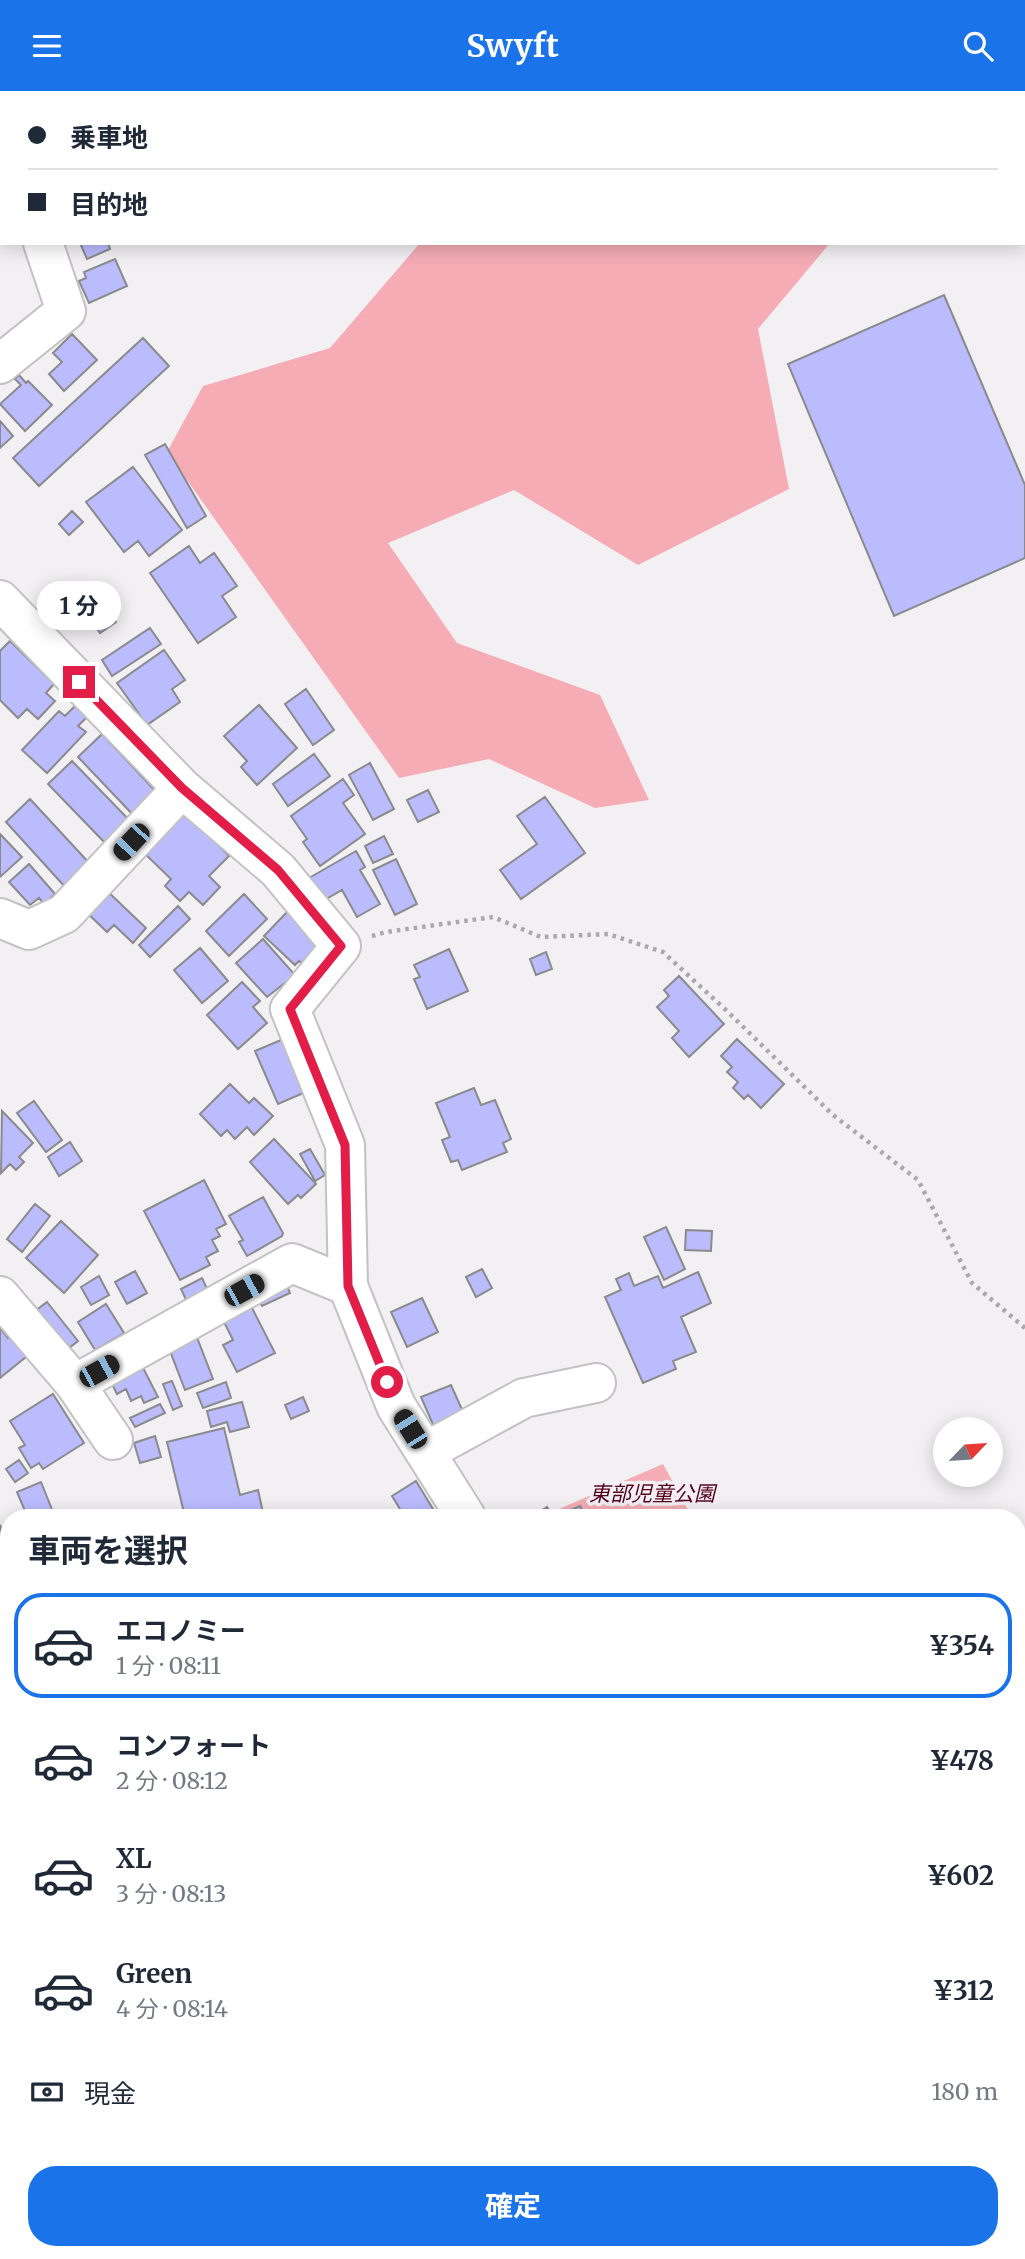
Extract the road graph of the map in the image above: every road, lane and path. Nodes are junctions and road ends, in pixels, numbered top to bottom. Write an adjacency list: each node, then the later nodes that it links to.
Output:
1 (44, 245): 2 (street)
2 (1, 361)
3 (0, 600): 4 (street)
4 (182, 788): 5 (street); 6 (street)
5 (0, 918)
6 (341, 946): 7 (street); 9 (path)
7 (348, 1286): 11 (street); 13 (street)
8 (0, 1297): 11 (street)
9 (1025, 1328)
10 (596, 1383): 13 (street)
11 (75, 1384): 12 (street)
12 (113, 1440)
13 (425, 1452): 14 (street)
14 (461, 1509)

